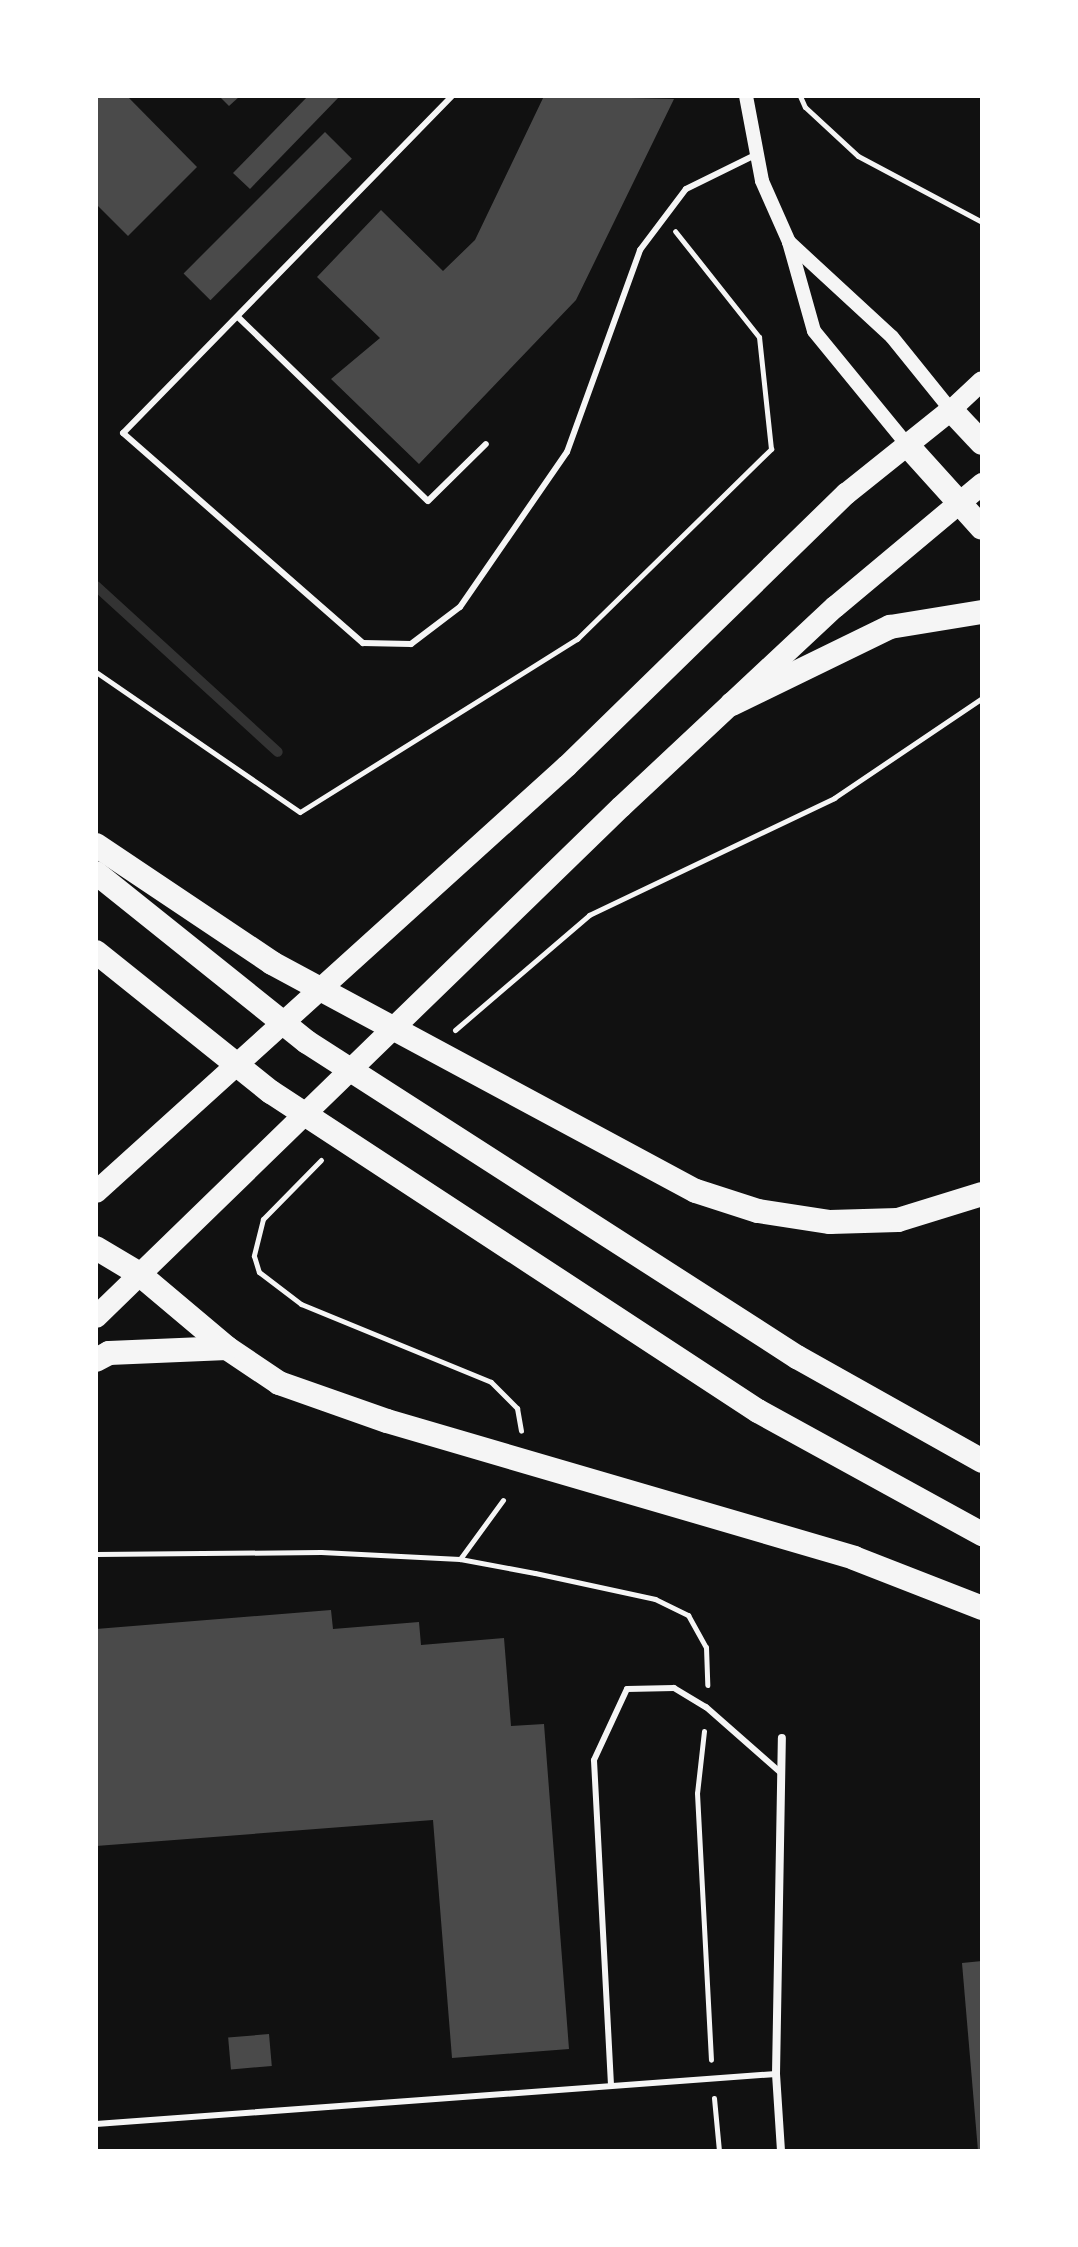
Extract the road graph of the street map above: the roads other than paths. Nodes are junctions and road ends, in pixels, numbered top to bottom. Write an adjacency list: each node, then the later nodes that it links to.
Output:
1 (452, 96): 5 (lane)
2 (746, 96): 3 (street)
3 (755, 155): 4 (street); 5 (lane)
4 (789, 242): 7 (street); 10 (street)
5 (238, 317): 9 (lane)
6 (982, 381): 7 (main road)
7 (951, 410): 8 (highway); 10 (highway)
8 (982, 443)
9 (486, 444)
10 (908, 446): 12 (highway); 19 (highway)
11 (982, 484): 12 (highway)
12 (962, 501): 13 (highway); 15 (highway)
13 (982, 528)
14 (982, 612): 15 (highway)
15 (732, 704): 22 (highway)
16 (96, 845): 20 (highway)
17 (96, 873): 26 (highway)
18 (96, 952): 27 (highway)
19 (96, 1192)
20 (982, 1194)
21 (96, 1248): 22 (highway)
22 (138, 1273): 23 (highway); 24 (highway)
23 (96, 1317)
24 (227, 1348): 25 (highway); 28 (highway)
25 (96, 1360)
26 (982, 1461)
27 (982, 1534)
28 (982, 1608)
29 (782, 1738): 30 (street)
30 (780, 1772): 31 (street); 32 (lane)
31 (776, 2074): 32 (lane); 34 (street)
32 (611, 2085): 33 (lane)
33 (96, 2124)
34 (781, 2151)

